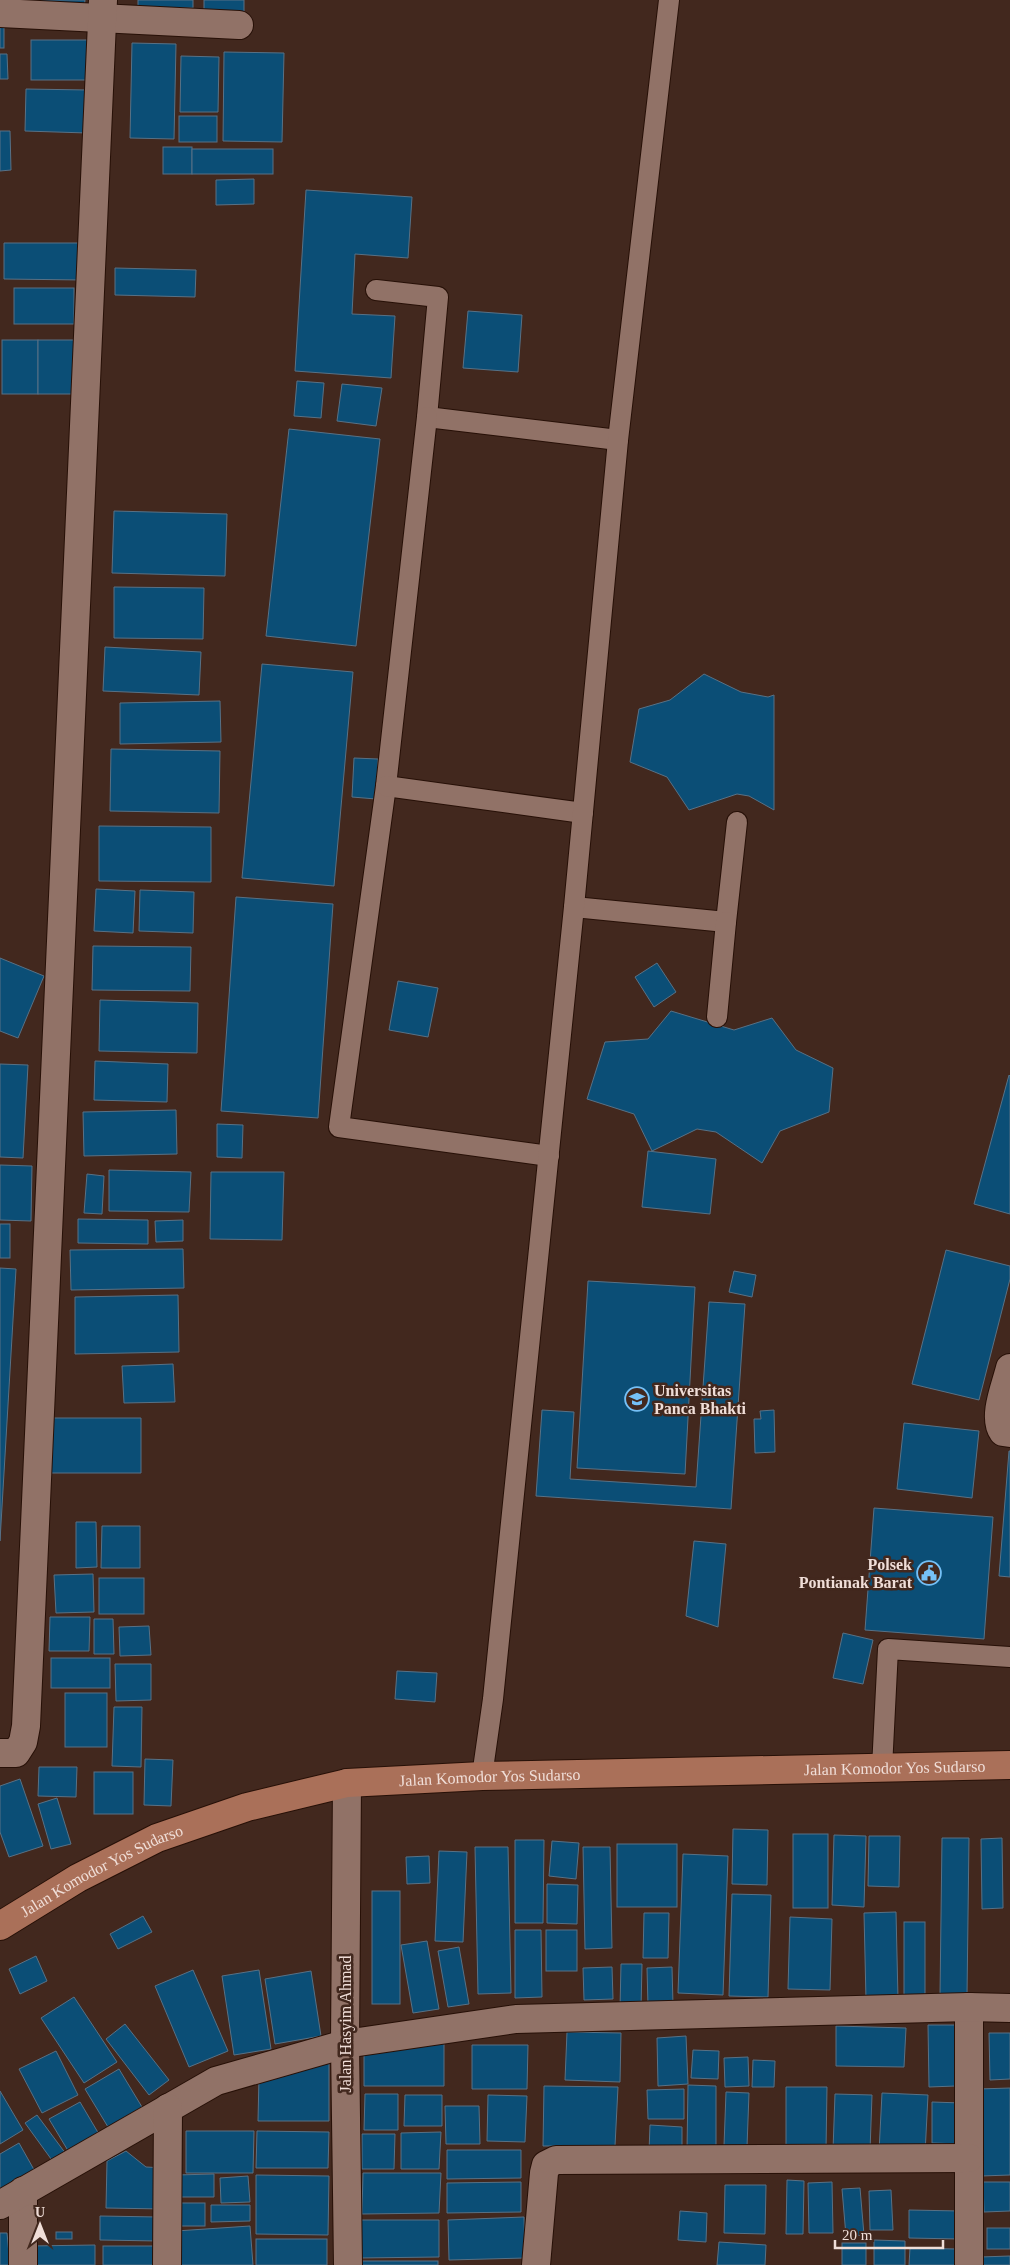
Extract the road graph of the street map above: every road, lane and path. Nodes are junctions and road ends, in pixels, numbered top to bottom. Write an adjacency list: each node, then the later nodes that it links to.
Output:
1 (669, 0): 7 (lane)
2 (103, 9): 3 (street); 4 (street); 18 (street)
3 (0, 12)
4 (239, 25)
5 (376, 290): 6 (lane)
6 (427, 418): 7 (lane); 8 (lane)
7 (618, 440): 9 (lane)
8 (386, 786): 9 (lane); 14 (lane)
9 (583, 814): 11 (lane)
10 (737, 822): 12 (lane)
11 (574, 907): 12 (lane); 14 (lane)
12 (726, 922): 13 (lane)
13 (717, 1017)
14 (549, 1156): 21 (lane)
15 (1010, 1368): 16 (street)
16 (1010, 1433)
17 (1010, 1657): 20 (lane)
18 (0, 1753)
19 (1010, 1765): 20 (street, Jalan Komodor Yos Sudarso)
20 (882, 1768): 21 (street, Jalan Komodor Yos Sudarso)
21 (482, 1776): 22 (street, Jalan Komodor Yos Sudarso)
22 (348, 1783): 23 (street, Jalan Komodor Yos Sudarso); 26 (street, Jalan Hasyim Ahmad)
23 (0, 1926)
24 (969, 2007): 25 (street); 26 (street); 28 (street)
25 (1010, 2008)
26 (344, 2044): 27 (street); 33 (street, Jalan Hasyim Ahmad)
27 (168, 2108): 29 (street); 32 (street)
28 (969, 2158): 34 (street); 35 (street)
29 (23, 2191): 30 (street); 31 (street)
30 (0, 2205)
31 (23, 2265)
32 (167, 2265)
33 (348, 2265)
34 (536, 2265)
35 (969, 2265)

